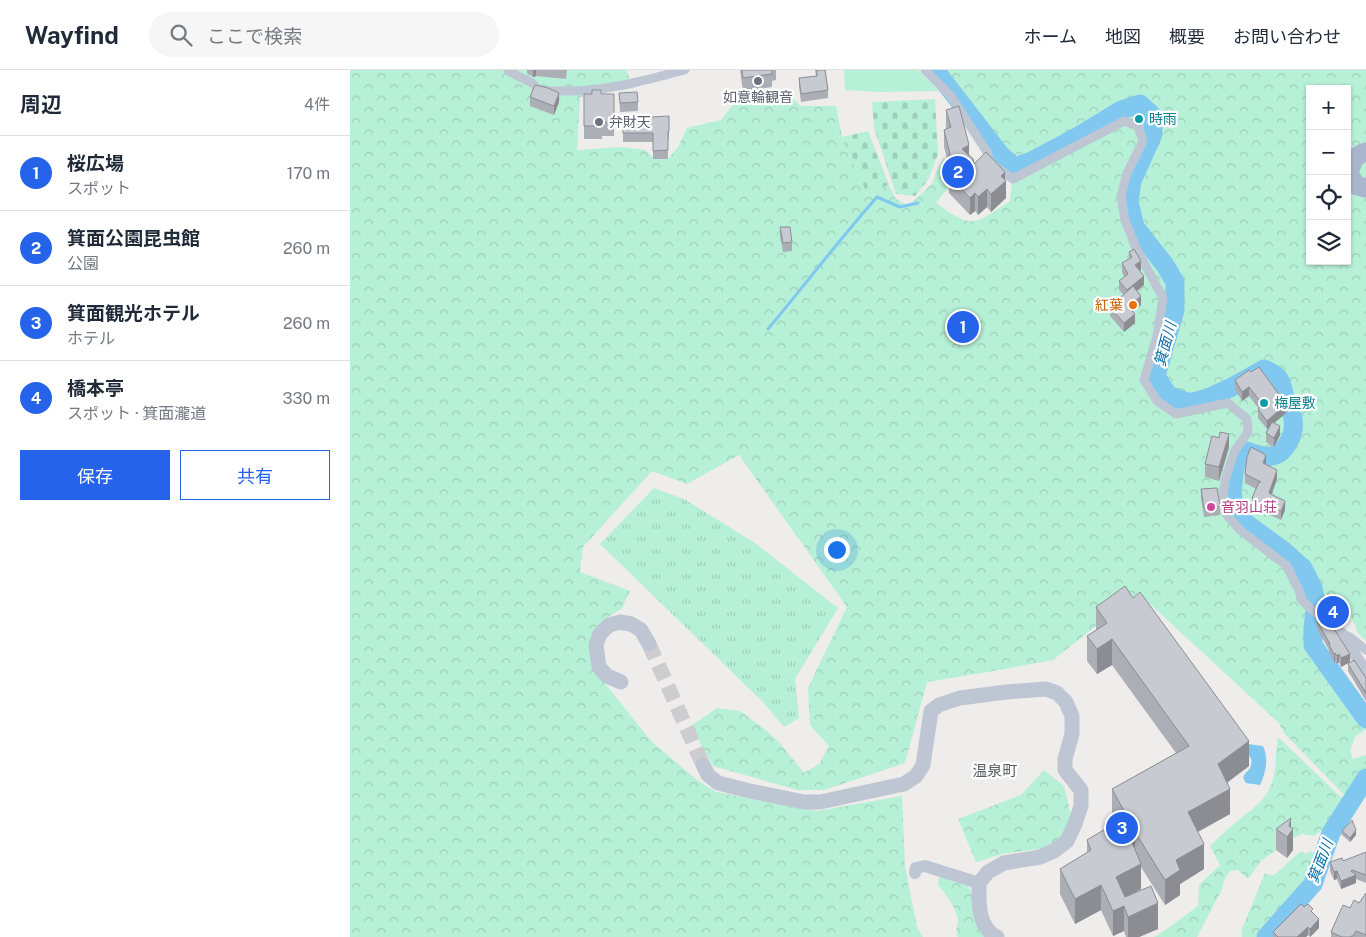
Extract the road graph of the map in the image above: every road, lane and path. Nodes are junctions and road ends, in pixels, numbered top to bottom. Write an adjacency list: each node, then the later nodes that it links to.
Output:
1 (508, 70): 2 (street)
2 (685, 70)
3 (925, 70): 6 (street)
4 (1366, 152): 5 (main road)
5 (1366, 188)
6 (1341, 633): 8 (street); 9 (street)
7 (649, 644): 10 (street)
8 (1366, 650)
9 (1366, 672)
10 (621, 682)
11 (703, 765): 13 (street)
12 (915, 873): 13 (street)
13 (978, 883): 14 (street)
14 (997, 937)

